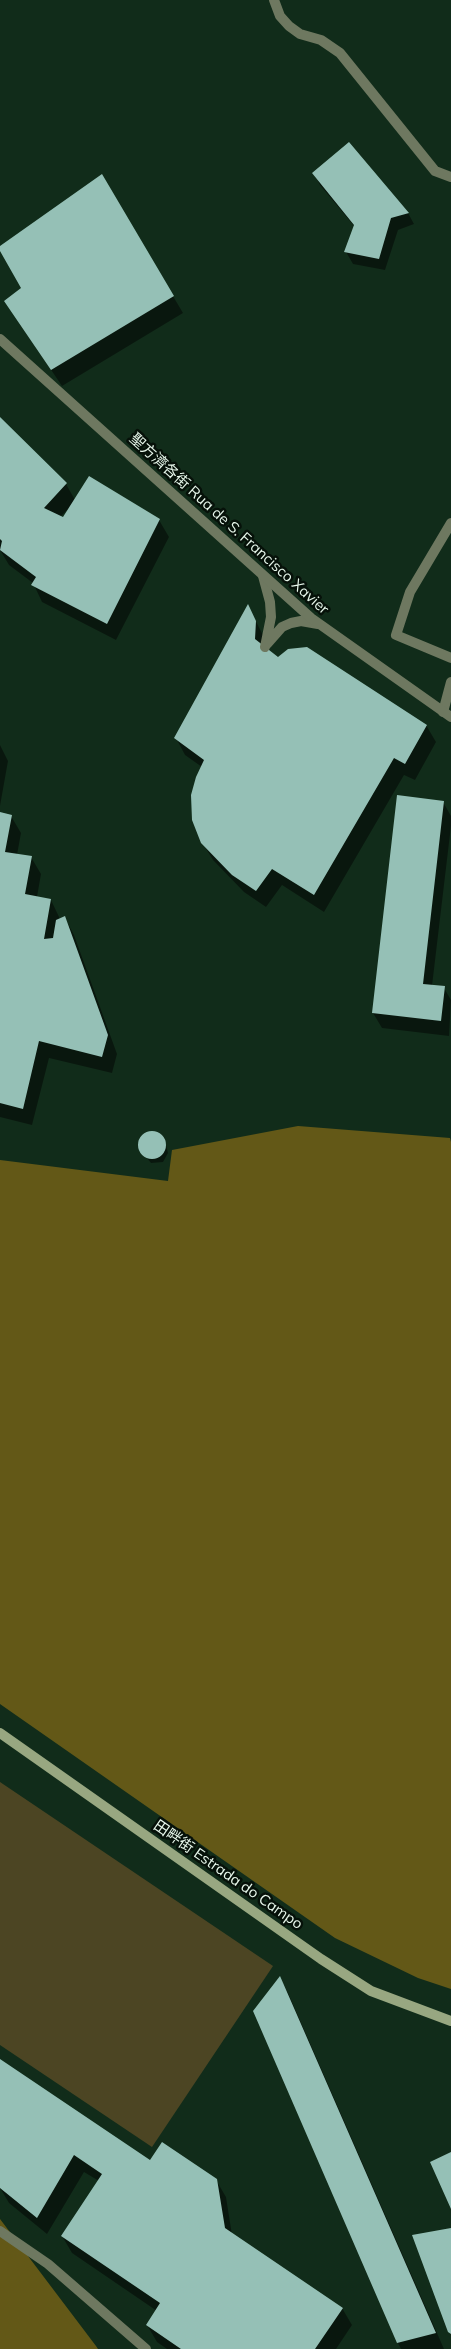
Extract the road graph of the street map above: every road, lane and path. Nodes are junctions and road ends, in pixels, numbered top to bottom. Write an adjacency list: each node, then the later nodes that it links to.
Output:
1 (274, 0): 2 (street)
2 (451, 176)
3 (0, 338): 5 (street, 聖方濟各街 Rua de S. Francisco Xavier)
4 (451, 523): 7 (street)
5 (263, 576): 6 (street, 聖方濟各街 Rua de S. Francisco Xavier); 6 (street)
6 (318, 624): 9 (street, 聖方濟各街 Rua de S. Francisco Xavier)
7 (451, 658)
8 (451, 682): 9 (street)
9 (447, 714)
10 (0, 1733): 11 (main road, 田畔街 Estrada do Campo)
11 (451, 2020)
12 (0, 2231): 13 (street)
13 (146, 2349)

